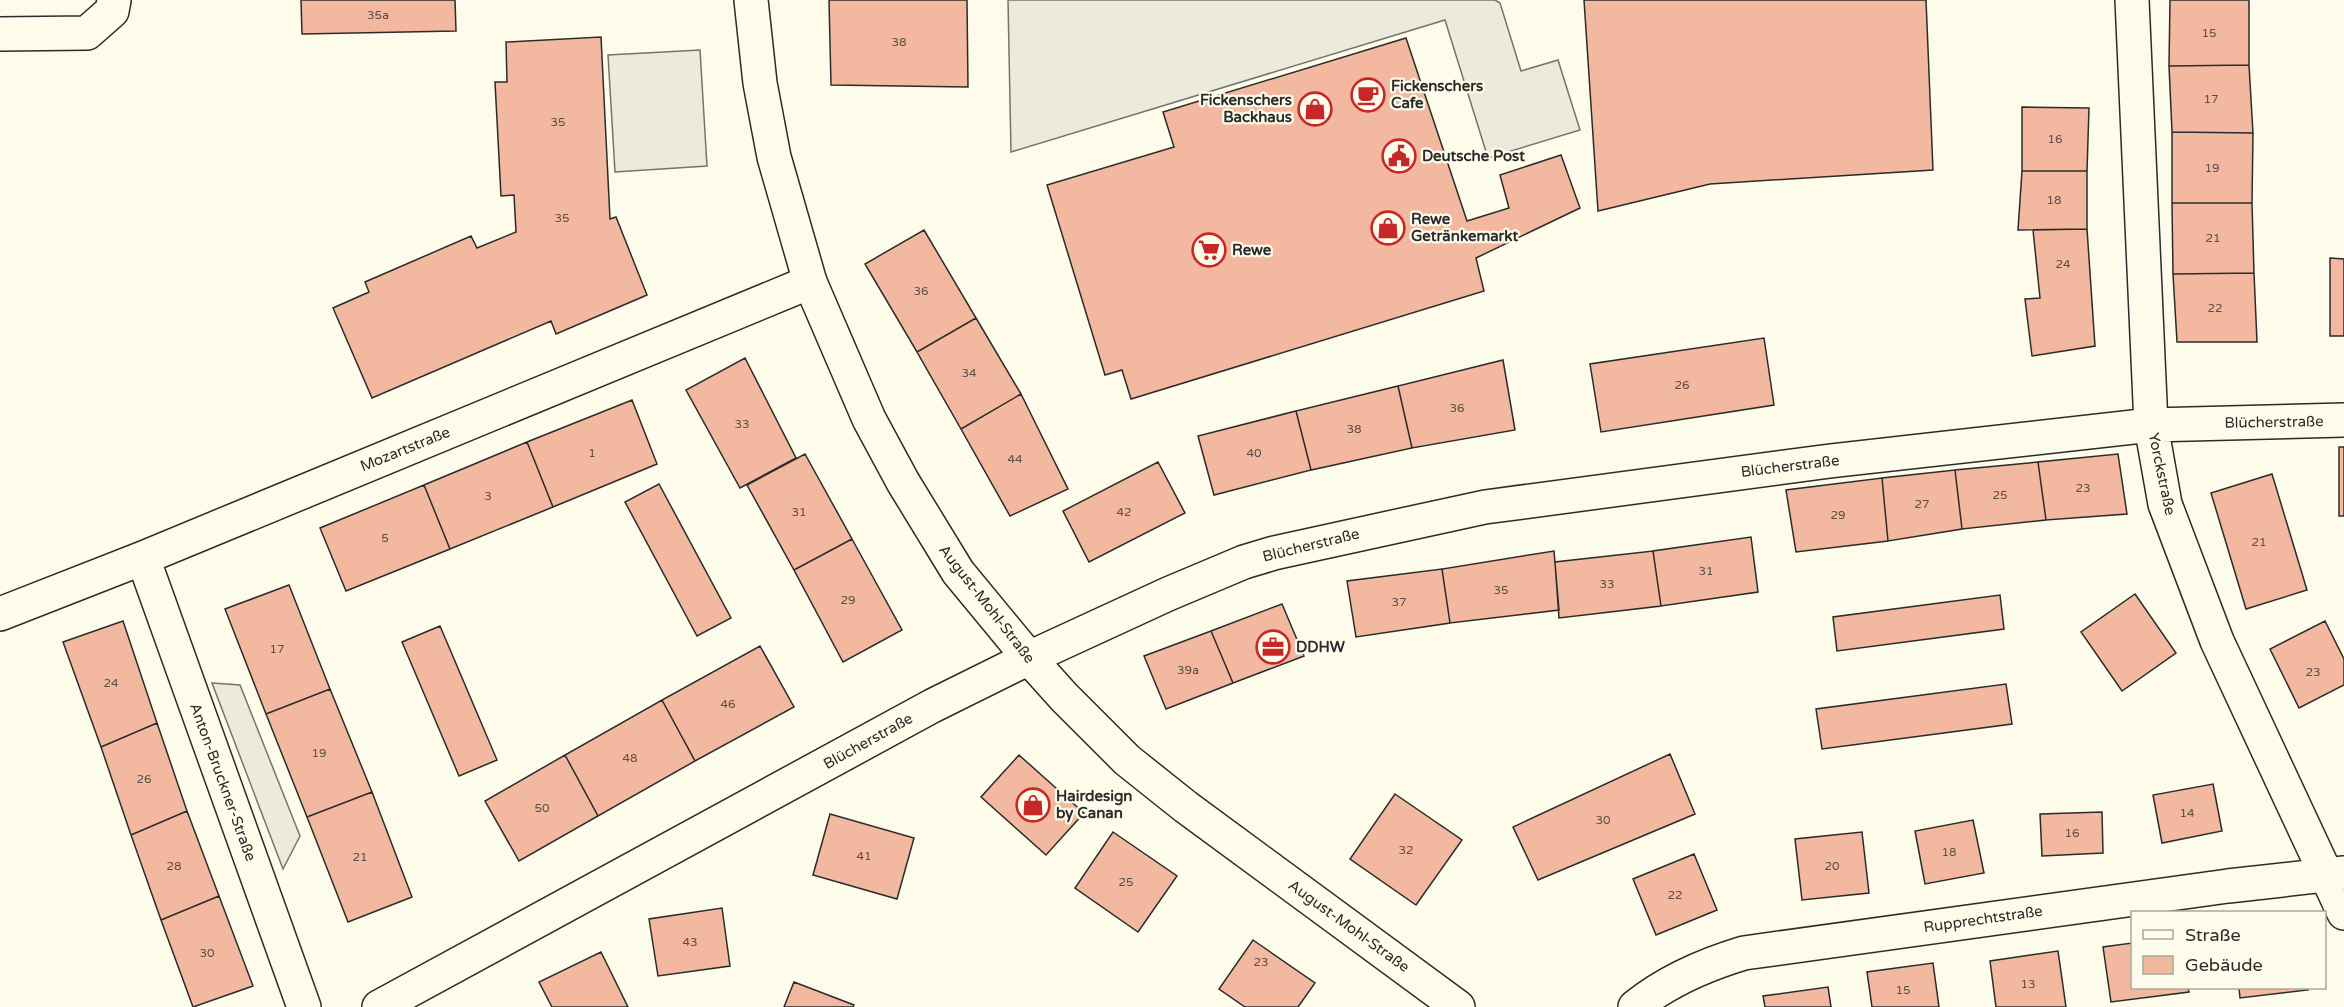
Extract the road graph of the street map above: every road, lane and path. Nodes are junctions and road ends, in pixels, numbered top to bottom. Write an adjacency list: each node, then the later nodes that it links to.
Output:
1 (114, 0): 4 (street)
2 (751, 0): 5 (street, August-Mohl-Straße)
3 (2132, 0): 7 (street, Yorckstraße)
4 (0, 34)
5 (810, 282): 8 (street, Mozartstraße); 10 (street, August-Mohl-Straße)
6 (2344, 420): 7 (street, Blücherstraße)
7 (2151, 425): 10 (street, Blücherstraße); 11 (street, Yorckstraße)
8 (143, 558): 9 (street, Mozartstraße); 13 (street, Anton-Bruckner-Straße)
9 (0, 614)
10 (1029, 658): 14 (street, Blücherstraße); 15 (street, August-Mohl-Straße)
11 (2335, 873): 12 (street, Yorckstraße); 16 (street, Rupprechtstraße)
12 (2344, 913)
13 (304, 1007)
14 (379, 1007)
15 (1458, 1007)
16 (1635, 1007)

